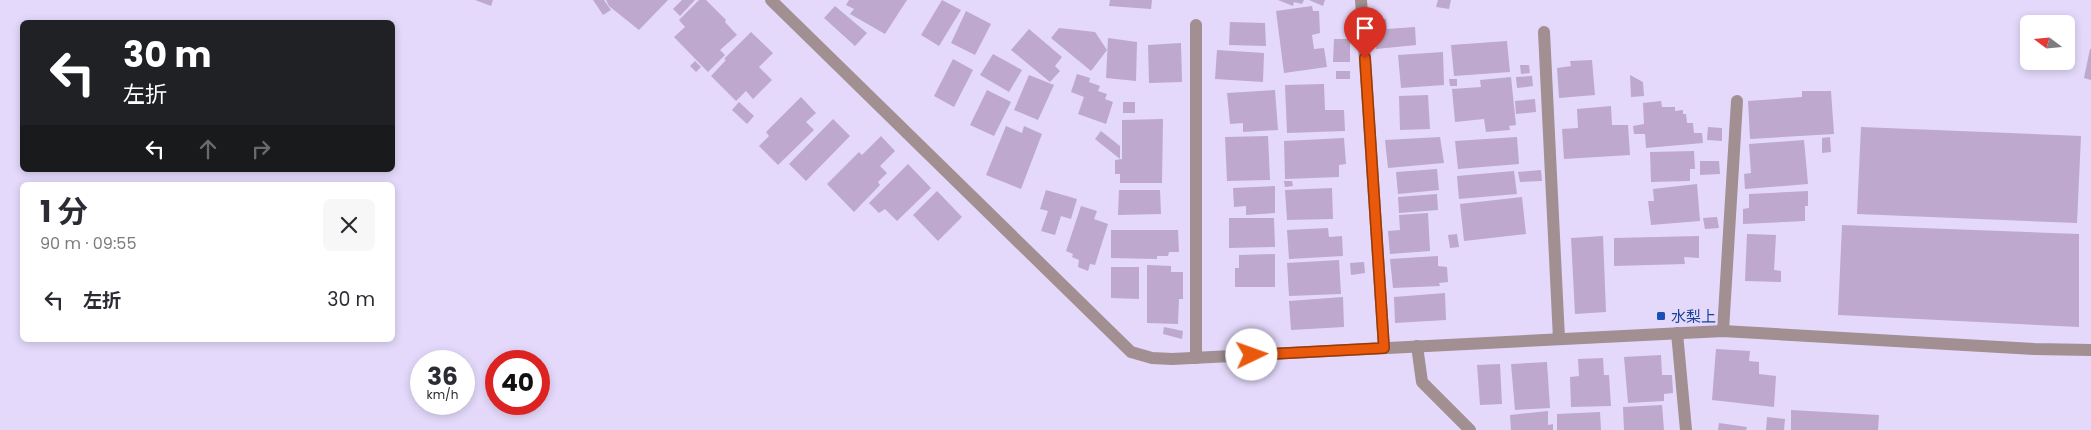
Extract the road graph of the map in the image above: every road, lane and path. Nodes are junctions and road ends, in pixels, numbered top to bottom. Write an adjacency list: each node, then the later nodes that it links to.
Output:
1 (771, 0): 12 (street)
2 (1361, 0): 10 (street)
3 (1196, 25): 12 (street)
4 (1544, 32): 8 (street)
5 (1738, 101): 6 (street)
6 (1723, 331): 7 (street); 11 (street)
7 (1677, 333): 8 (street); 14 (street)
8 (1559, 339): 9 (street)
9 (1417, 346): 10 (street); 13 (street)
10 (1384, 348): 12 (street)
11 (2091, 350)
12 (1196, 358)
13 (1470, 430)
14 (1686, 430)

